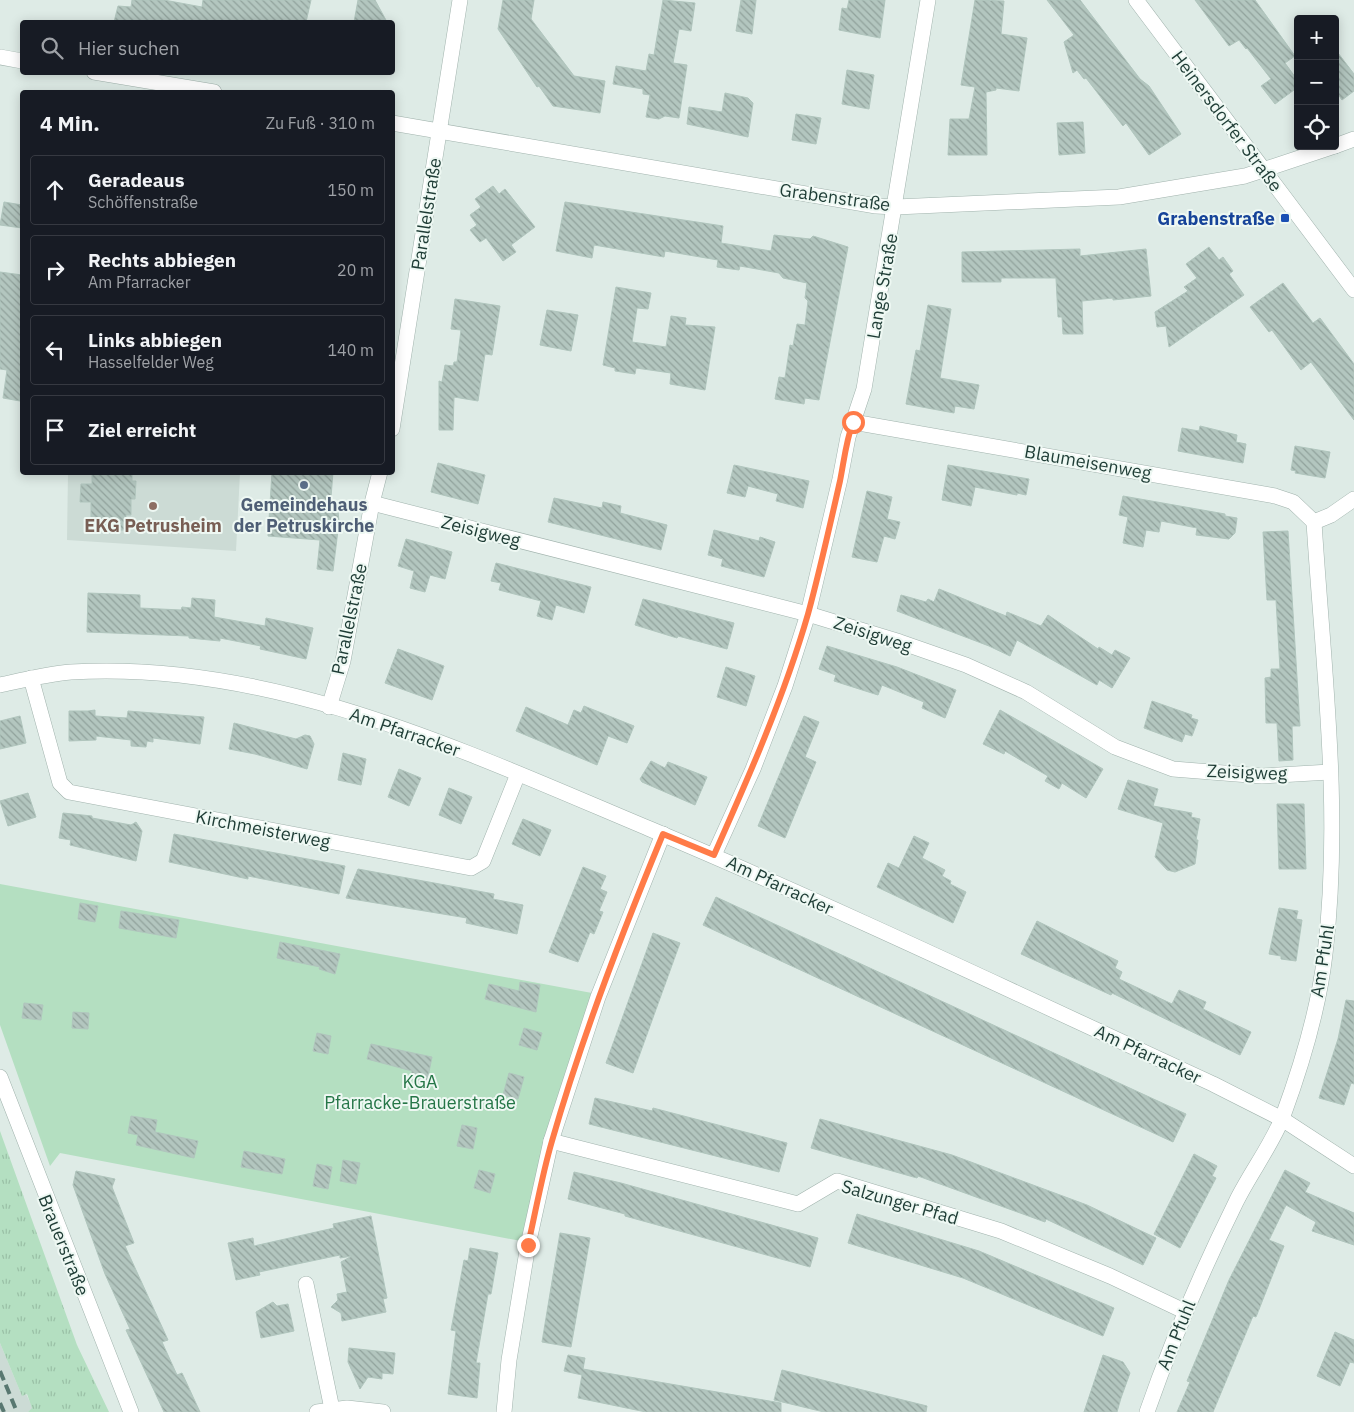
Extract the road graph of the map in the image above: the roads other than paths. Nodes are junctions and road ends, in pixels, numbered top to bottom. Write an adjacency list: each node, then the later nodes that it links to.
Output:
1 (460, 0): 9 (street, Parallelstraße)
2 (928, 0): 14 (street, Lange Straße)
3 (1136, 0): 13 (street, Heinersdorfer Straße)
4 (0, 57): 5 (street)
5 (20, 61)
6 (112, 75): 7 (street)
7 (202, 90)
8 (395, 124): 9 (street, Grabenstraße)
9 (439, 131): 14 (street, Grabenstraße); 16 (street, Parallelstraße)
10 (1354, 139): 11 (street, Grabenstraße)
11 (1339, 145)
12 (1324, 150): 13 (street, Grabenstraße)
13 (1265, 172): 14 (street, Grabenstraße); 15 (street, Heinersdorfer Straße)
14 (896, 207): 17 (street, Lange Straße)
15 (1354, 290)
16 (395, 410)
17 (853, 422): 21 (street, Blaumeisenweg); 22 (street, Lange Straße)
18 (379, 475): 20 (street, Parallelstraße)
19 (1354, 499): 21 (street)
20 (372, 503): 22 (street, Zeisigweg); 25 (street, Parallelstraße)
21 (1314, 522): 26 (street, Am Pfuhl)
22 (808, 614): 26 (street, Zeisigweg); 29 (street, Lange Straße)
23 (32, 678): 24 (street, Am Pfarracker); 25 (street, Am Pfarracker); 27 (street, Kirchmeisterweg)
24 (0, 684)
25 (329, 706): 27 (street, Am Pfarracker)
26 (1330, 772): 31 (street, Am Pfuhl)
27 (518, 774): 28 (street, Am Pfarracker)
28 (663, 834): 29 (street, Am Pfarracker); 32 (street)
29 (714, 855): 31 (street, Am Pfarracker)
30 (0, 1077): 37 (street, Brauerstraße)
31 (1282, 1119): 33 (street, Am Pfarracker); 35 (street, Am Pfuhl)
32 (552, 1141): 35 (street, Salzunger Pfad); 40 (street)
33 (1354, 1166)
34 (306, 1284): 36 (street)
35 (1184, 1311): 41 (street, Am Pfuhl)
36 (332, 1409): 38 (street); 39 (street)
37 (130, 1412)
38 (317, 1412)
39 (383, 1412)
40 (504, 1412)
41 (1147, 1412)

